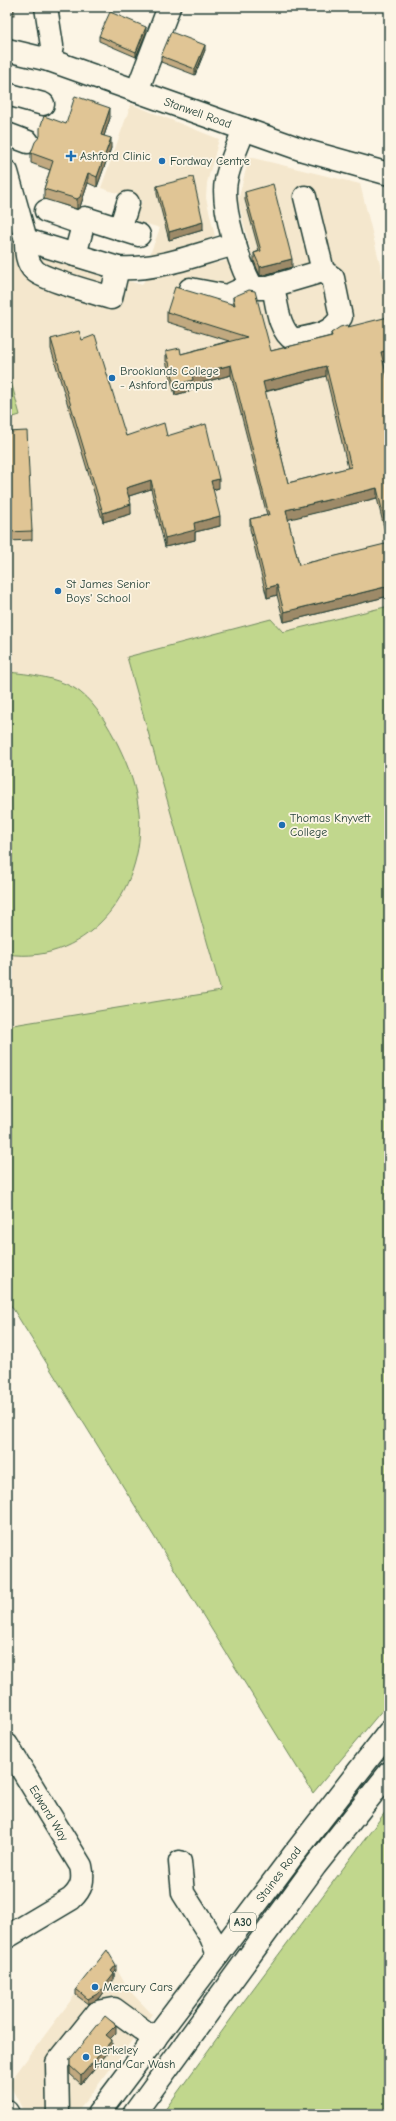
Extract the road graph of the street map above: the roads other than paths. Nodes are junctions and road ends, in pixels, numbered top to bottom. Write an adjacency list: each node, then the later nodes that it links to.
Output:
1 (46, 7): 4 (main road)
2 (169, 7): 5 (main road)
3 (7, 50): 4 (main road, Stanwell Road)
4 (49, 60): 5 (main road, Stanwell Road)
5 (137, 91): 8 (main road, Stanwell Road)
6 (7, 94): 7 (main road)
7 (43, 104)
8 (244, 128): 12 (main road, Stanwell Road); 18 (main road)
9 (7, 134): 10 (main road)
10 (28, 142)
11 (7, 172): 17 (main road)
12 (389, 174)
13 (305, 197): 21 (main road)
14 (128, 203): 16 (main road)
15 (46, 211): 16 (main road)
16 (83, 224): 19 (main road)
17 (26, 240): 19 (main road); 20 (main road)
18 (235, 244): 20 (main road); 22 (main road)
19 (75, 255): 20 (main road)
20 (118, 268)
21 (323, 271): 23 (main road); 23 (main road)
22 (251, 285): 23 (main road); 24 (main road)
23 (273, 286)
24 (190, 289)
25 (389, 1732): 30 (main road, Staines Road / A30)
26 (7, 1745): 29 (main road, Edward Way)
27 (389, 1773): 34 (main road, Staines Road / A30)
28 (180, 1862): 30 (main road)
29 (7, 1937)
30 (218, 1954): 31 (main road, Staines Road / A30)
31 (155, 2039): 32 (main road); 33 (main road, Staines Road / A30)
32 (58, 2114)
33 (98, 2114)
34 (134, 2114)

